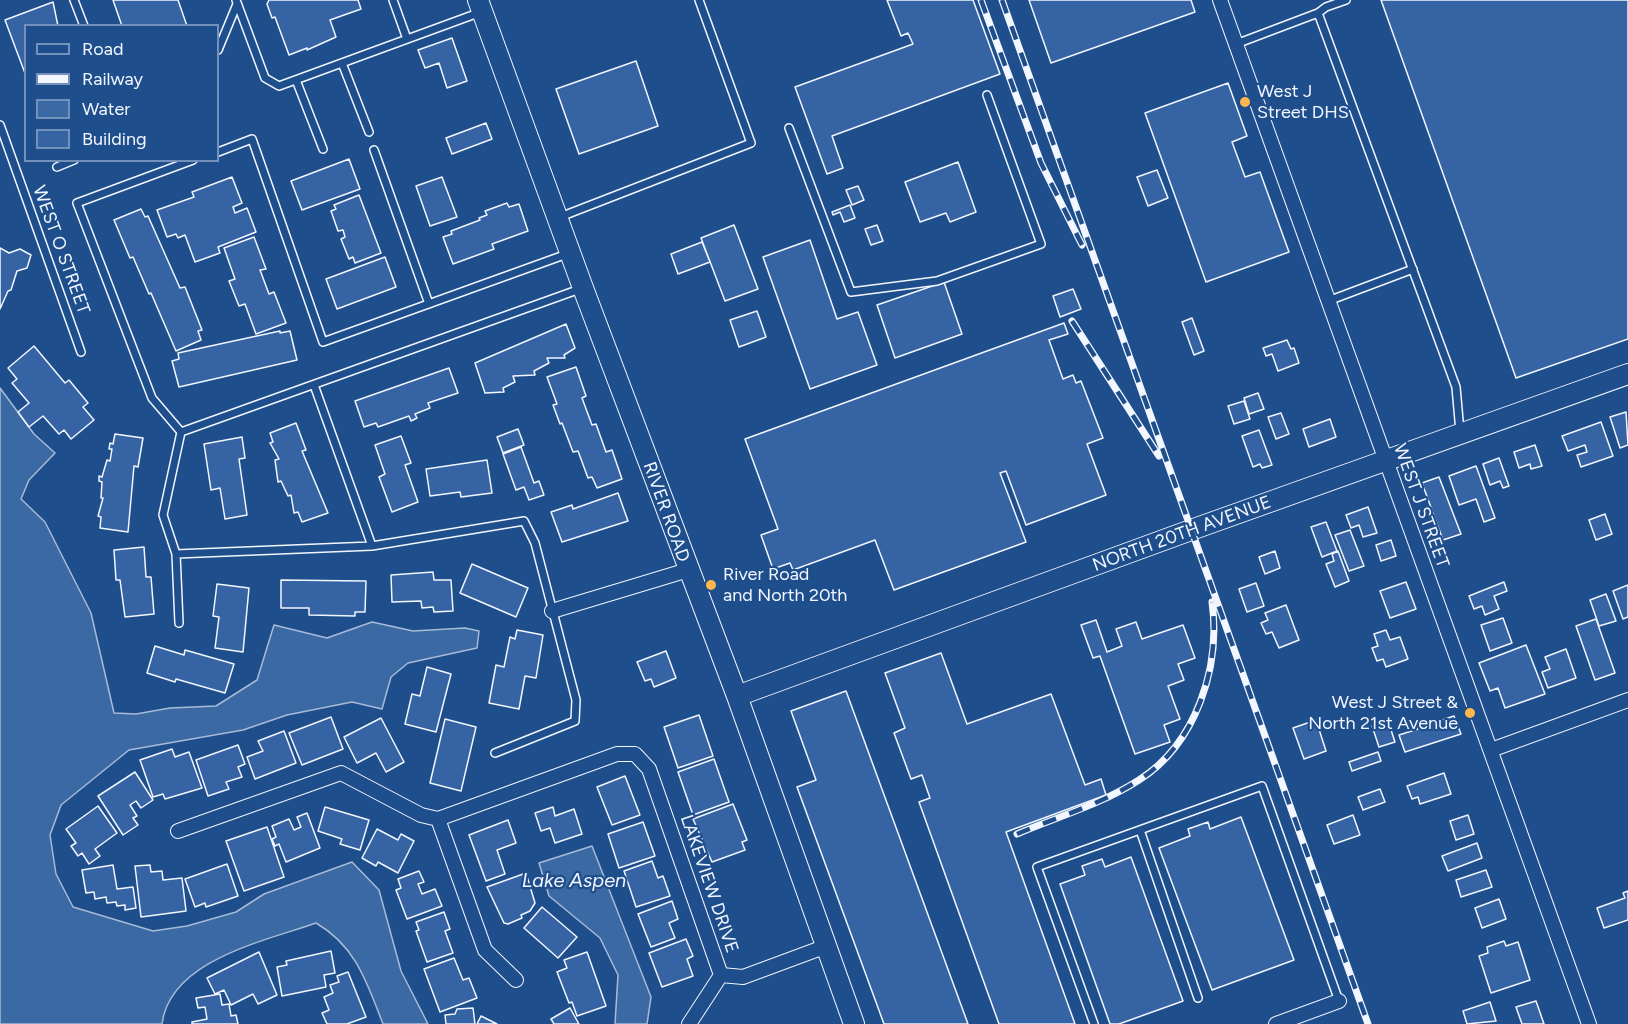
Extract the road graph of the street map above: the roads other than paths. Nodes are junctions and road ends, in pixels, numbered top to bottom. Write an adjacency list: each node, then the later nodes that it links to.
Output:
1 (74, 0): 9 (lane)
2 (393, 0): 10 (lane)
3 (699, 0): 25 (lane)
4 (1220, 0): 11 (street, WEST J STREET)
5 (1346, 0): 8 (lane)
6 (237, 2): 12 (lane); 14 (lane)
7 (479, 3): 10 (lane); 25 (street, RIVER ROAD)
8 (1318, 14): 11 (lane); 27 (lane)
9 (83, 24)
10 (407, 39): 13 (lane)
11 (1236, 44): 29 (street, WEST J STREET)
12 (219, 47)
13 (342, 63): 14 (lane); 18 (lane)
14 (296, 80): 19 (lane)
15 (987, 95): 17 (lane)
16 (0, 125): 31 (lane, WEST O STREET)
17 (789, 128)
18 (369, 132)
19 (323, 149)
20 (374, 150): 30 (lane)
21 (219, 152): 30 (lane)
22 (69, 162): 24 (lane)
23 (188, 162): 34 (lane)
24 (57, 167)
25 (557, 218): 26 (street, RIVER ROAD)
26 (570, 253): 28 (street, RIVER ROAD); 30 (lane)
27 (1413, 270): 29 (lane); 35 (lane)
28 (583, 288): 33 (lane); 39 (street, RIVER ROAD)
29 (1328, 301): 36 (street, WEST J STREET)
30 (429, 304)
31 (81, 352)
32 (1628, 374): 35 (street, NORTH 20TH AVENUE)
33 (314, 385): 34 (lane); 37 (lane)
34 (181, 432): 38 (lane)
35 (1461, 434): 36 (street, NORTH 20TH AVENUE)
36 (1385, 462): 42 (street, NORTH 20TH AVENUE); 44 (street, WEST J STREET)
37 (372, 546): 38 (lane); 40 (lane)
38 (176, 554): 41 (lane)
39 (688, 570): 40 (street); 42 (street, RIVER ROAD)
40 (552, 610): 45 (lane)
41 (179, 623)
42 (737, 696): 49 (street, RIVER ROAD)
43 (1628, 700): 44 (street)
44 (1491, 750): 58 (street, WEST J STREET)
45 (495, 753)
46 (438, 819): 47 (street); 50 (street, LAKEVIEW DRIVE); 51 (street)
47 (178, 831)
48 (1140, 831): 52 (lane); 53 (lane); 56 (lane)
49 (824, 947): 50 (street); 55 (street, RIVER ROAD)
50 (721, 975): 54 (street, LAKEVIEW DRIVE)
51 (516, 980)
52 (1198, 998)
53 (1339, 1001): 57 (street)
54 (689, 1024)
55 (854, 1024)
56 (1094, 1024)
57 (1276, 1024)
58 (1589, 1024)

